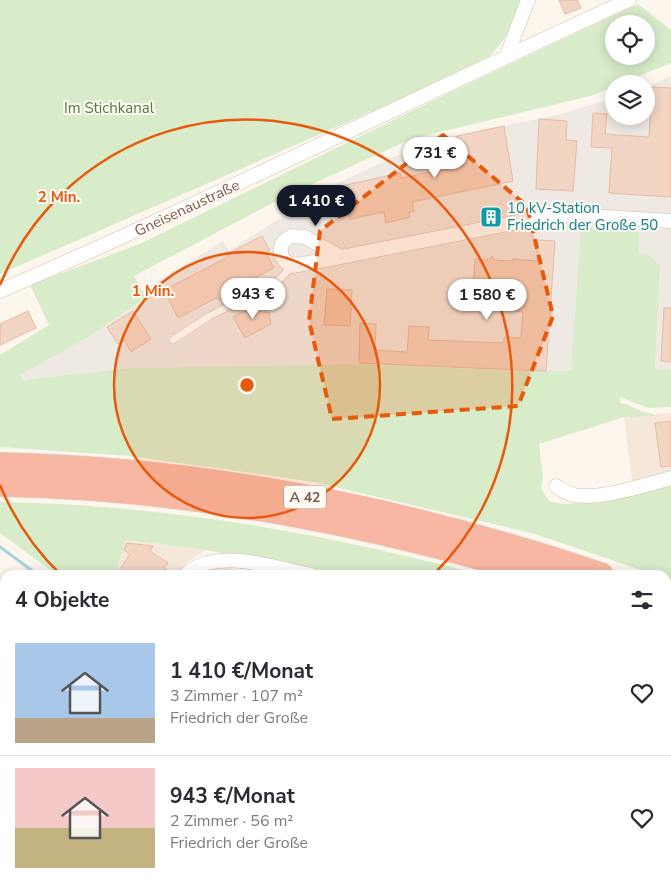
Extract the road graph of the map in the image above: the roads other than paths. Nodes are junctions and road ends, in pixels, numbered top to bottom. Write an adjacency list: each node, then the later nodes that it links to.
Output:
1 (528, 0): 3 (street)
2 (629, 0): 3 (street, Gneisenaustraße)
3 (507, 55): 7 (street, Gneisenaustraße)
4 (671, 221): 5 (street)
5 (341, 257): 6 (street); 6 (street)
6 (292, 266): 8 (lane)
7 (0, 291)
8 (173, 340)
9 (0, 466): 16 (highway, A 42)
10 (671, 478): 12 (street)
11 (0, 484): 15 (highway, A 42)
12 (556, 486)
13 (193, 570): 14 (street)
14 (271, 570)
15 (523, 570)
16 (585, 570)

